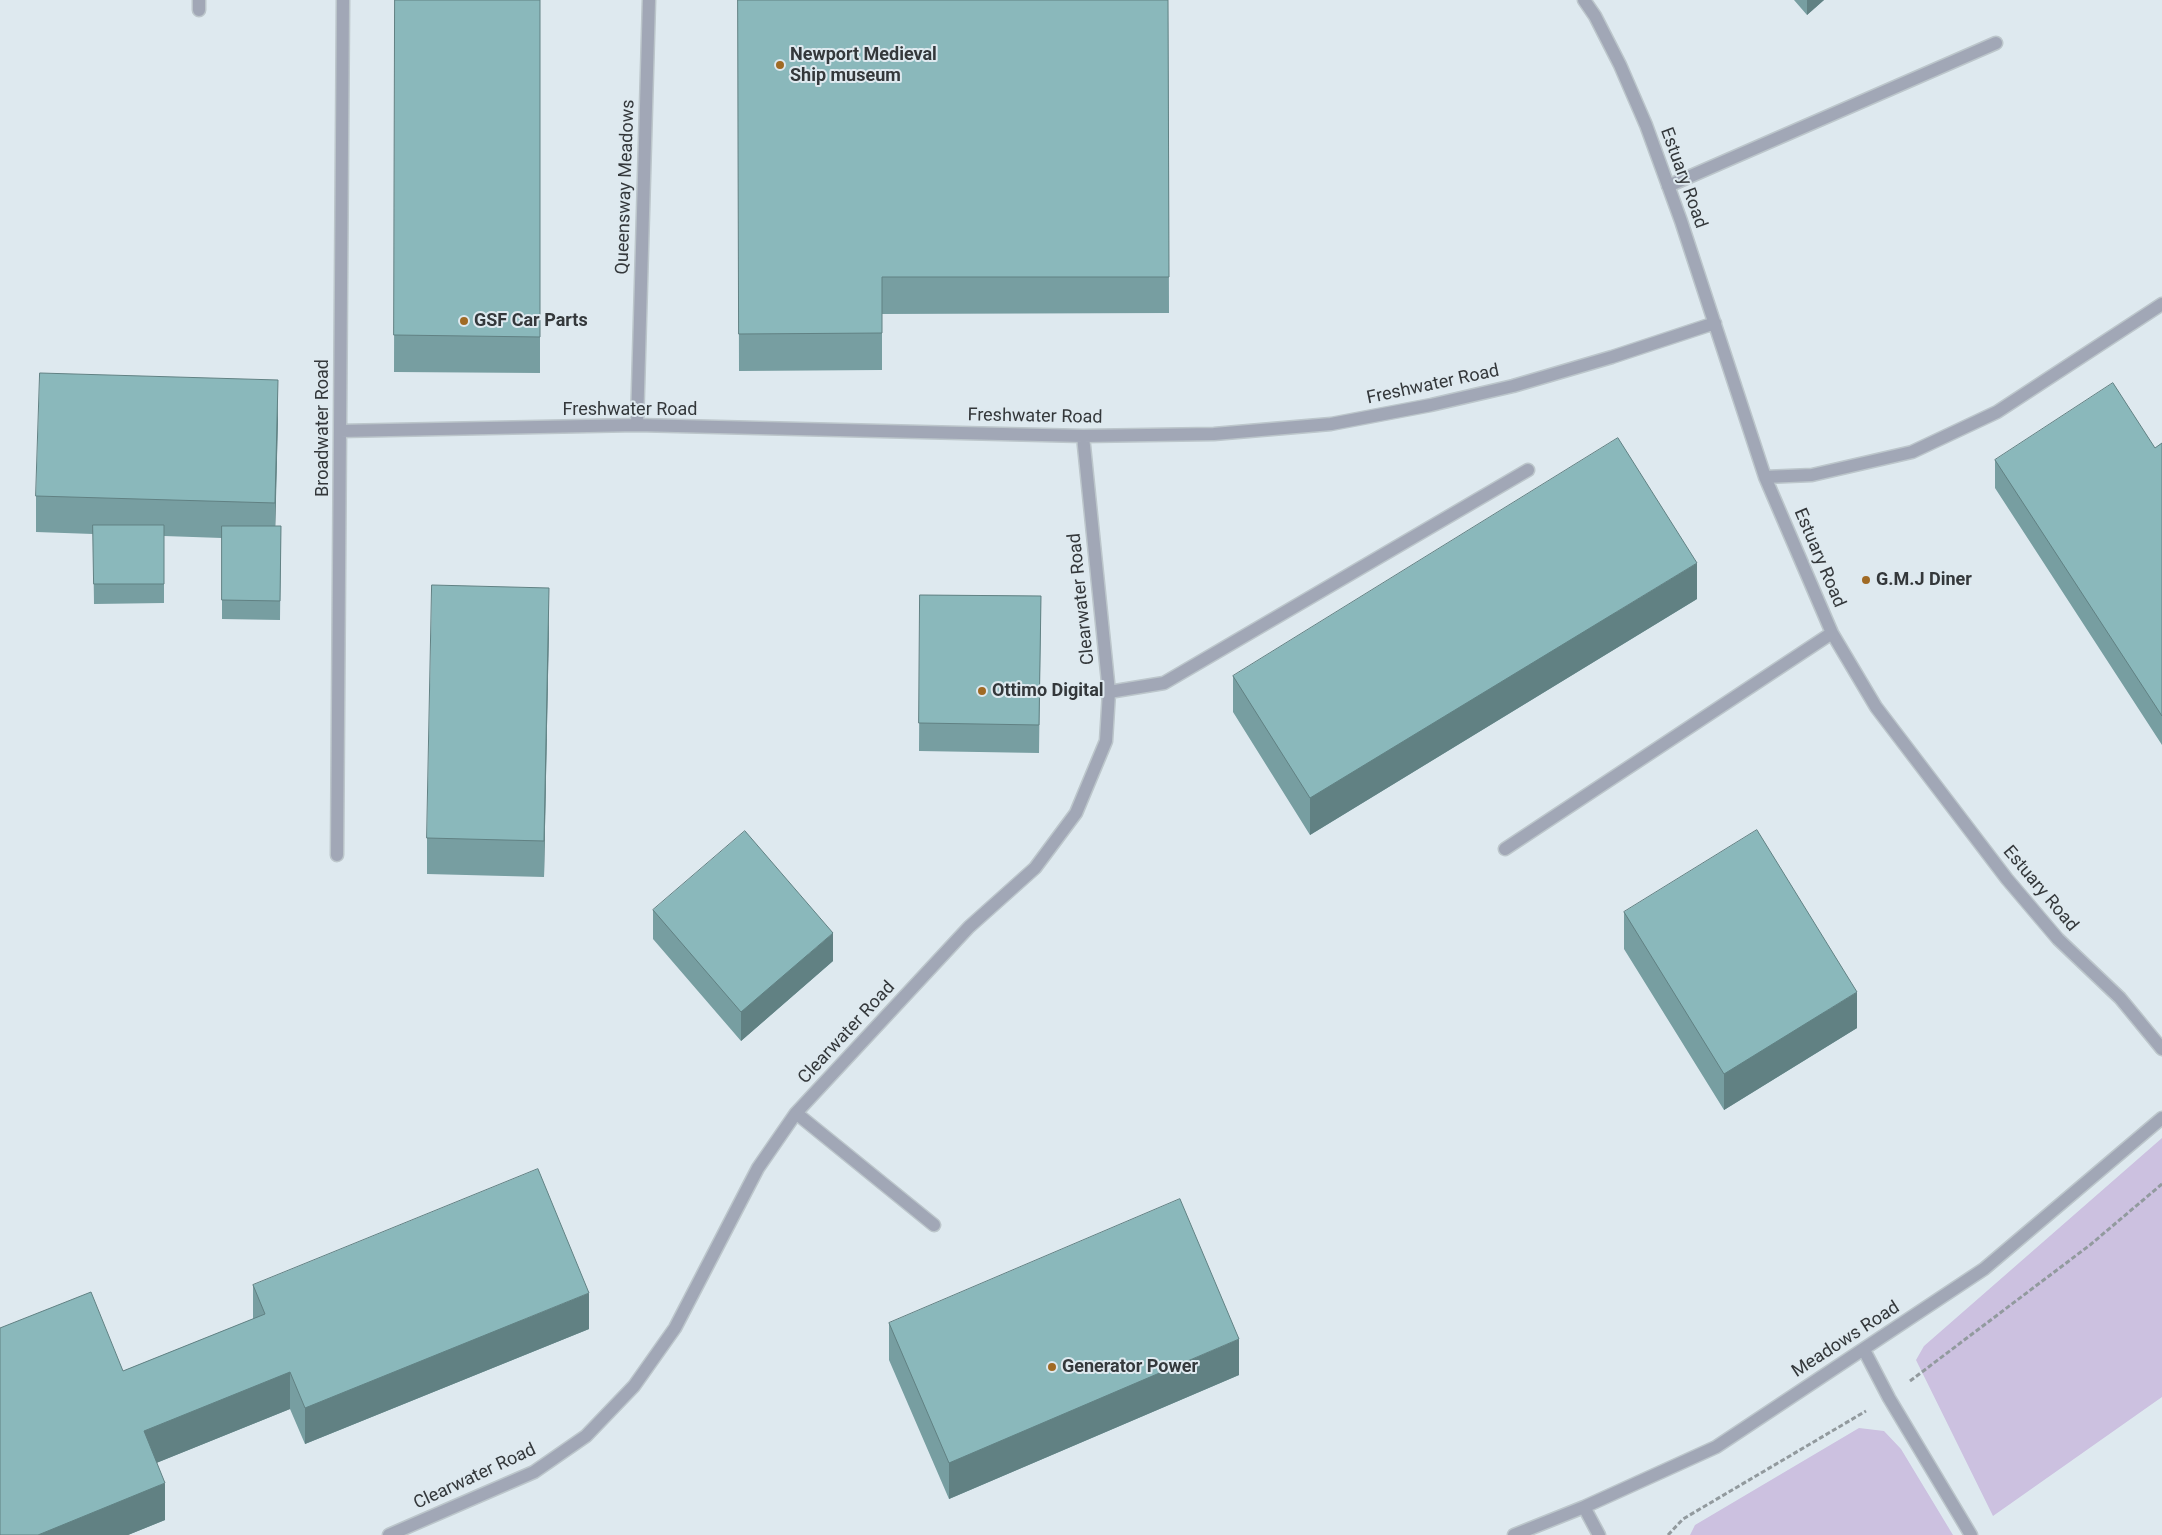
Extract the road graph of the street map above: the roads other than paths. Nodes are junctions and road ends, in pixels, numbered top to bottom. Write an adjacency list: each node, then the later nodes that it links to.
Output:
1 (343, 0): 9 (street, Broadwater Road)
2 (649, 0): 8 (street, Queensway Meadows)
3 (1584, 0): 5 (street, Estuary Road)
4 (1996, 43): 5 (street)
5 (1668, 186): 7 (street, Estuary Road)
6 (2162, 304): 12 (street)
7 (1715, 323): 10 (street, Freshwater Road); 12 (street, Estuary Road)
8 (637, 426): 9 (street, Freshwater Road); 10 (street, Freshwater Road)
9 (340, 431): 16 (street, Broadwater Road)
10 (1083, 436): 14 (street, Clearwater Road)
11 (1528, 470): 14 (street)
12 (1765, 477): 13 (street, Estuary Road)
13 (1832, 633): 15 (street); 17 (street, Estuary Road)
14 (1109, 692): 18 (street, Clearwater Road)
15 (1505, 850)
16 (337, 855)
17 (2162, 1050)
18 (796, 1113): 20 (street); 23 (street, Clearwater Road)
19 (2162, 1118): 21 (street, Meadows Road)
20 (934, 1225)
21 (1864, 1350): 22 (street, Meadows Road); 26 (street)
22 (1584, 1506): 24 (street, Meadows Road); 25 (street)
23 (389, 1535)
24 (1514, 1535)
25 (1599, 1535)
26 (1971, 1535)

